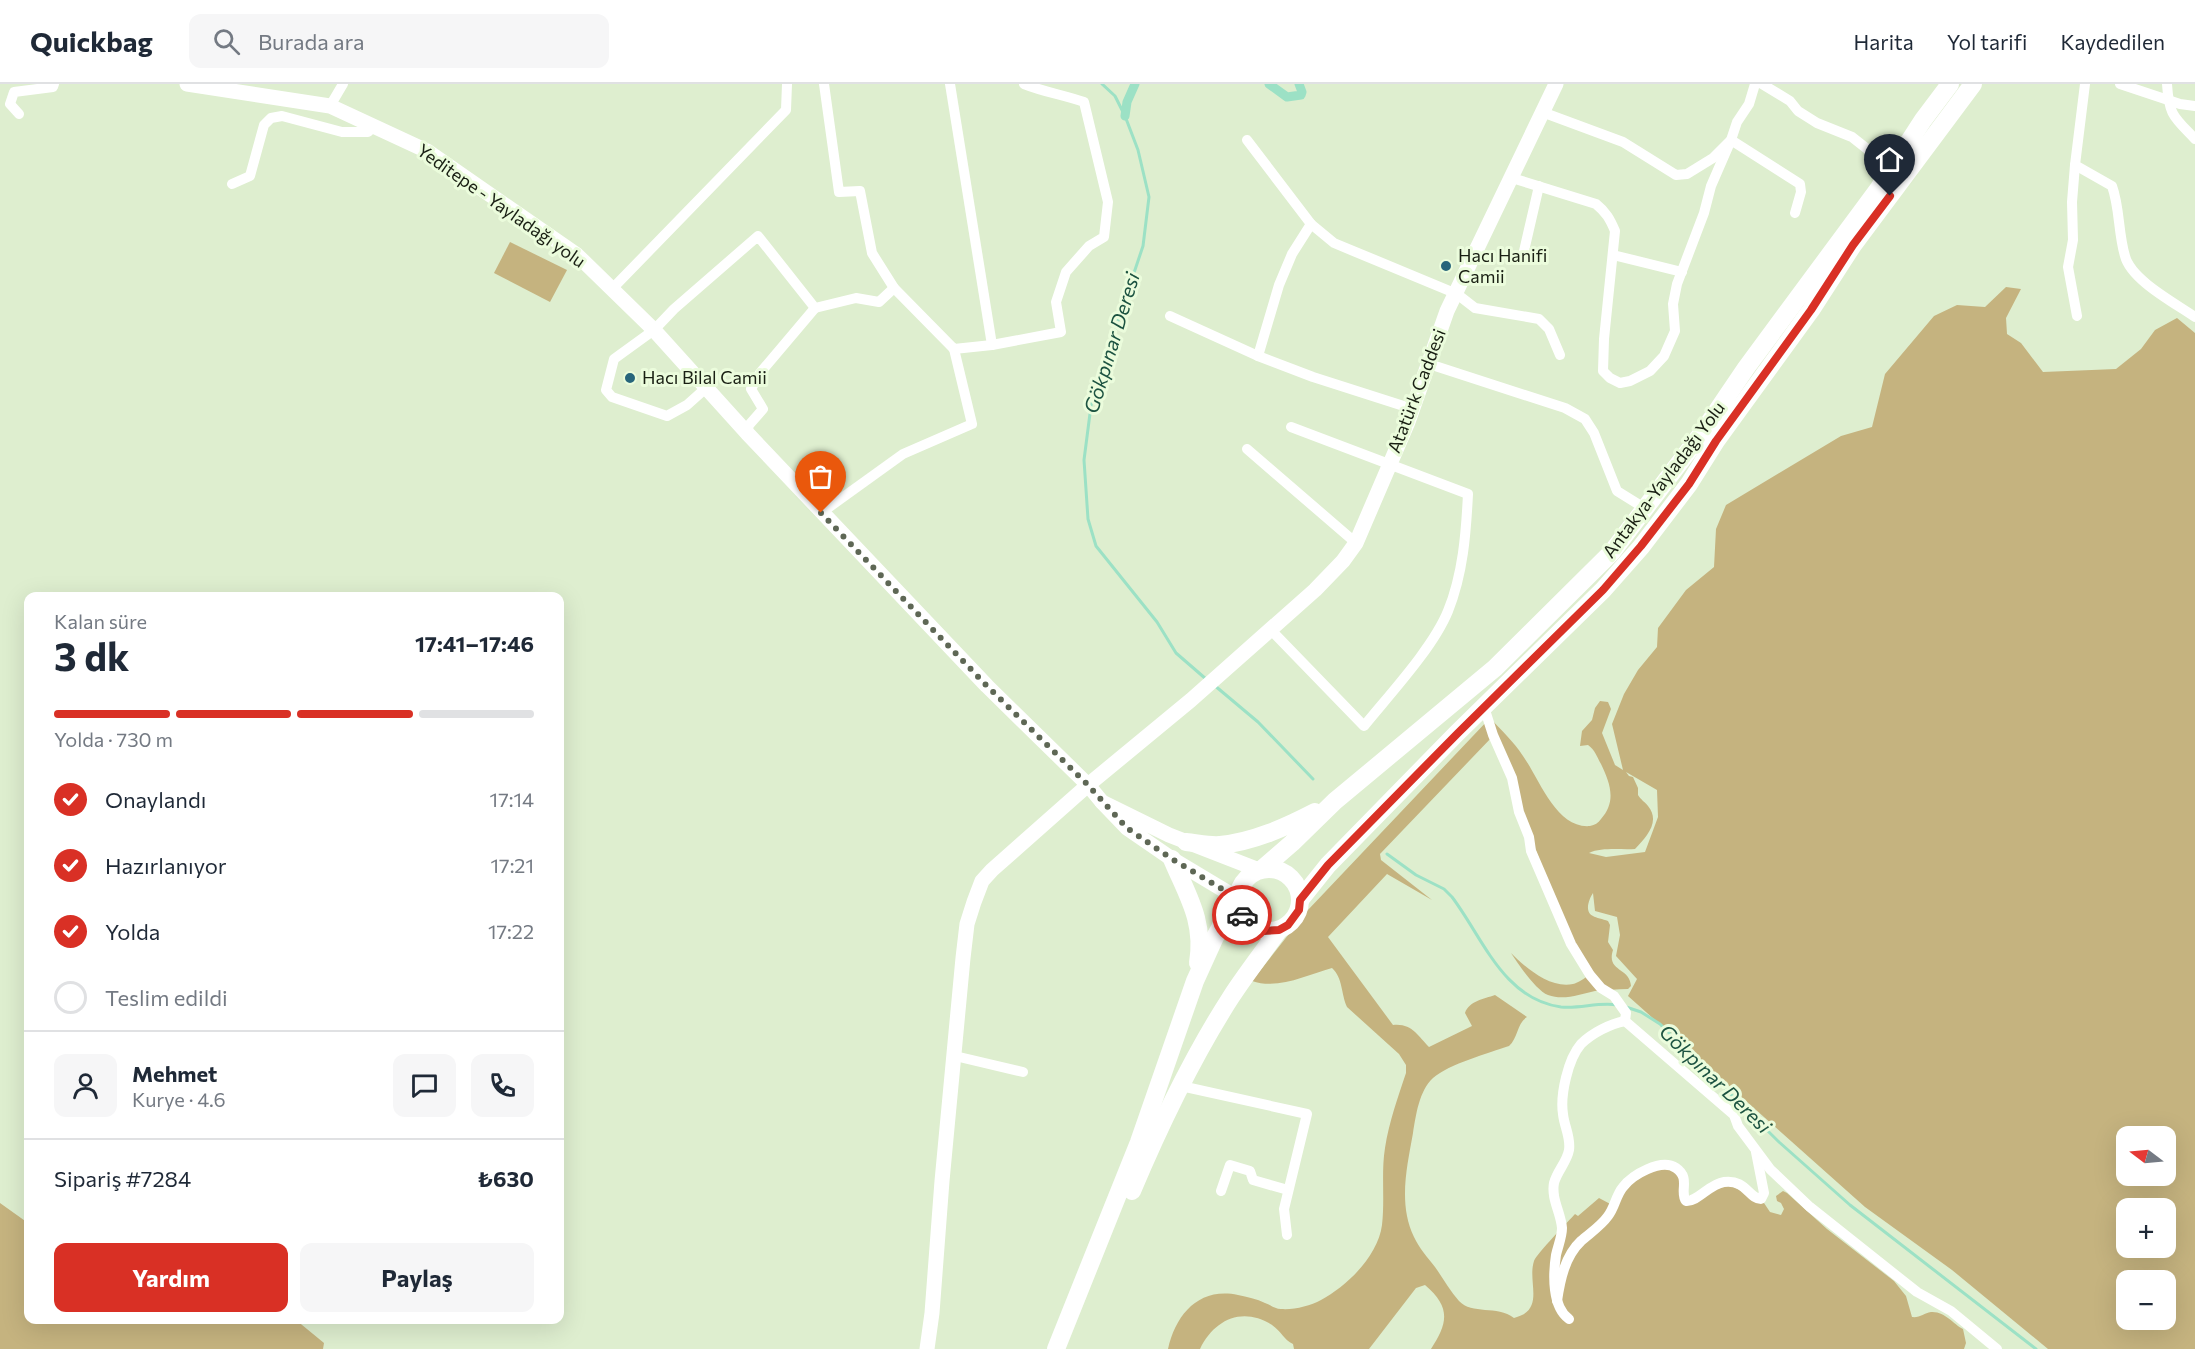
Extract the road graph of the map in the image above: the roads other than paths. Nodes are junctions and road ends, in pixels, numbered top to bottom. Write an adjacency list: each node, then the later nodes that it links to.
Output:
1 (54, 84): 20 (street)
2 (187, 84): 17 (main road, Yeditepe - Yayladağı yolu)
3 (343, 84): 17 (street)
4 (787, 84): 36 (street)
5 (824, 84): 35 (street)
6 (950, 84): 43 (street)
7 (1024, 84): 43 (street)
8 (1556, 84): 19 (main road, Atatürk Caddesi)
9 (1755, 84): 24 (street)
10 (1762, 84): 25 (street)
11 (1950, 84): 25 (highway, Antakya-Yayladağı Yolu)
12 (1973, 84): 58 (highway, Antakya-Yayladağı Yolu)
13 (2085, 84): 26 (street)
14 (2120, 84): 16 (street)
15 (2167, 84): 16 (street)
16 (2168, 100): 18 (street); 22 (street)
17 (330, 106): 21 (main road, Yeditepe - Yayladağı yolu)
18 (2195, 106)
19 (1542, 112): 24 (street); 27 (main road, Atatürk Caddesi)
20 (19, 114)
21 (374, 126): 28 (street); 36 (main road, Yeditepe - Yayladağı yolu)
22 (2195, 139)
23 (1247, 140): 31 (street)
24 (1731, 140): 30 (street); 34 (street)
25 (1895, 163): 54 (highway, Antakya-Yayladağı Yolu)
26 (2075, 165): 40 (street); 41 (street)
27 (1512, 178): 29 (street); 37 (main road, Atatürk Caddesi)
28 (232, 184)
29 (1539, 186): 32 (street); 33 (street)
30 (1795, 213)
31 (1311, 224): 37 (street); 46 (street)
32 (1524, 251)
33 (1612, 255): 34 (street); 34 (street)
34 (1682, 272)
35 (894, 288): 38 (street); 44 (street)
36 (612, 289): 42 (main road, Yeditepe - Yayladağı yolu)
37 (1457, 294): 45 (street); 47 (main road, Atatürk Caddesi)
38 (815, 308): 42 (street); 51 (street)
39 (1170, 316): 46 (street)
40 (2077, 316)
41 (2195, 317)
42 (654, 330): 48 (main road, Yeditepe - Yayladağı yolu); 48 (street)
43 (992, 345): 44 (street)
44 (954, 349): 55 (street)
45 (1560, 355)
46 (1258, 356): 49 (street)
47 (1429, 364): 49 (main road, Atatürk Caddesi); 54 (street)
48 (706, 388): 51 (main road, Yeditepe - Yayladağı yolu)
49 (1413, 409): 53 (main road, Atatürk Caddesi)
50 (1292, 427): 53 (street)
51 (747, 433): 55 (main road, Yeditepe - Yayladağı yolu)
52 (1247, 449): 56 (street)
53 (1389, 464): 56 (main road, Atatürk Caddesi); 57 (street)
54 (1646, 509): 60 (highway, Antakya-Yayladağı Yolu)
55 (821, 513): 59 (main road, Yeditepe - Yayladağı yolu)
56 (1356, 543): 57 (main road, Atatürk Caddesi)
57 (1270, 629): 59 (main road, Atatürk Caddesi)
58 (1484, 706): 66 (highway, Antakya-Yayladağı Yolu); 69 (street)
59 (1088, 785): 61 (main road, Yeditepe - Yayladağı yolu); 70 (main road, Atatürk Caddesi)
60 (1335, 801): 62 (highway); 64 (highway, Antakya-Yayladağı Yolu)
61 (1102, 802): 62 (main road, Yeditepe - Yayladağı yolu); 63 (main road, Yeditepe - Yayladağı yolu)
62 (1186, 842): 64 (main road, Yeditepe - Yayladağı yolu)
63 (1172, 859): 65 (main road, Yeditepe - Yayladağı yolu); 68 (highway)
64 (1261, 869): 65 (highway); 66 (highway)
65 (1237, 898): 67 (highway); 68 (highway)
66 (1300, 900): 67 (highway)
67 (1279, 930): 72 (highway)
68 (1195, 981): 80 (highway)
69 (1626, 1017): 73 (street); 77 (street)
70 (955, 1056): 71 (street); 79 (main road, Atatürk Caddesi)
71 (1023, 1072)
72 (1181, 1086): 74 (street); 81 (highway)
73 (1755, 1147): 77 (street); 82 (street)
74 (1288, 1190): 75 (street); 76 (street)
75 (1221, 1191)
76 (1287, 1235)
77 (1557, 1301): 78 (street)
78 (1569, 1319)
79 (927, 1349)
80 (1056, 1349)
81 (1069, 1349)
82 (1997, 1349)

